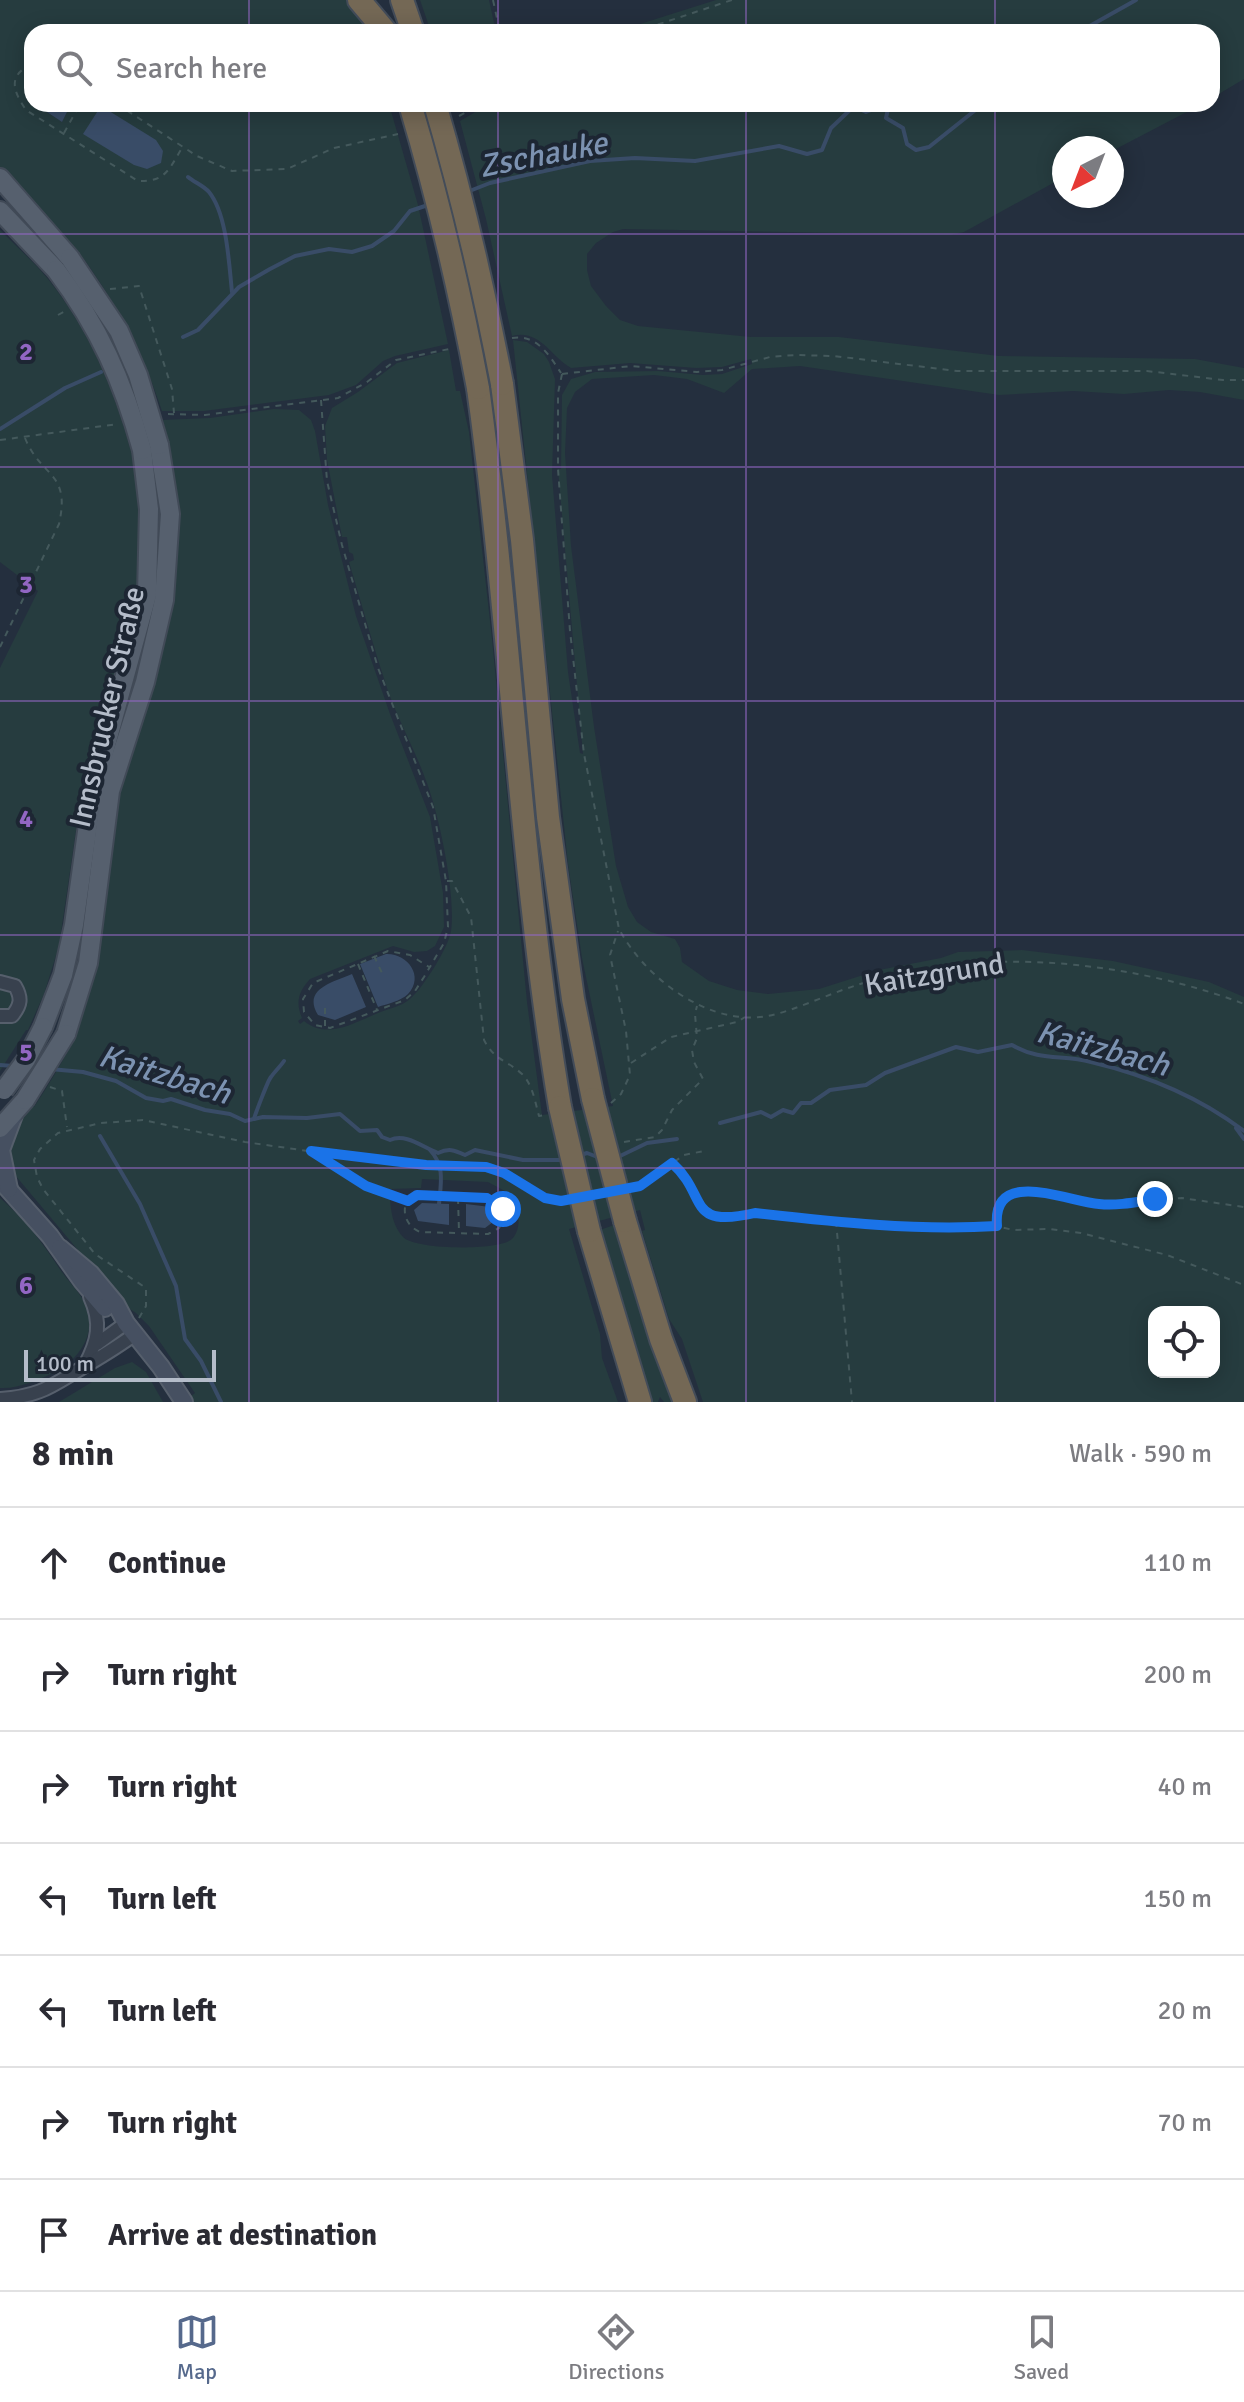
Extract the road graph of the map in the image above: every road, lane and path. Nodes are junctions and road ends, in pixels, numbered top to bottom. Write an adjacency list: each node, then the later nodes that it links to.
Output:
1 (359, 0): 6 (highway)
2 (376, 0): 7 (highway)
3 (402, 0): 8 (highway)
4 (493, 0): 9 (path)
5 (732, 0): 10 (path)
6 (379, 24)
7 (384, 24)
8 (410, 24)
9 (498, 24)
10 (659, 24)
11 (24, 68): 12 (path)
12 (24, 107)
13 (29, 112): 20 (path)
14 (75, 112): 20 (path)
15 (129, 112): 22 (path)
16 (412, 112): 82 (highway, bridge)
17 (437, 112): 57 (highway, bridge)
18 (466, 112): 19 (path)
19 (459, 116)
20 (63, 134): 22 (path)
21 (398, 134): 22 (path)
22 (183, 147)
23 (0, 178): 38 (main road, Innsbrucker Straße, bridge)
24 (0, 211): 38 (main road, Innsbrucker Straße, bridge)
25 (107, 290): 34 (path)
26 (69, 308): 27 (path)
27 (58, 315)
28 (512, 338): 30 (path)
29 (449, 349): 32 (path)
30 (562, 374): 31 (path); 41 (path)
31 (1244, 380)
32 (321, 400): 34 (path); 40 (path)
33 (162, 414): 34 (path)
34 (174, 414)
35 (123, 423): 36 (path)
36 (25, 438): 37 (path); 39 (path)
37 (0, 440)
38 (150, 448): 56 (main road, Innsbrucker Straße, bridge); 58 (main road, Innsbrucker Straße, bridge)
39 (0, 647)
40 (446, 881): 44 (path); 59 (path)
41 (619, 929): 47 (path); 55 (path)
42 (374, 956): 43 (path); 44 (path); 45 (path)
43 (358, 963): 50 (path); 53 (path)
44 (429, 967): 50 (path)
45 (382, 973)
46 (0, 982): 51 (street)
47 (698, 1004): 52 (path); 54 (path)
48 (1244, 1004): 52 (path, Kaitzgrund)
49 (325, 1008): 53 (path)
50 (377, 1011): 53 (path)
51 (0, 1016)
52 (747, 1017): 54 (path)
53 (325, 1028)
54 (697, 1030): 55 (path); 61 (path)
55 (630, 1064): 57 (path)
56 (2, 1092)
57 (600, 1104): 83 (highway, bridge)
58 (20, 1105): 60 (main road, Innsbrucker Straße); 65 (main road)
59 (539, 1116)
60 (0, 1128)
61 (624, 1142)
62 (311, 1151): 68 (path); 69 (path); 77 (path)
63 (704, 1151): 64 (path)
64 (672, 1163): 66 (path); 71 (path)
65 (3, 1186): 74 (main road)
66 (626, 1189)
67 (458, 1197): 69 (path); 73 (path); 73 (path)
68 (573, 1198)
69 (408, 1201): 73 (path)
70 (1244, 1207): 72 (path)
71 (836, 1220): 72 (path); 84 (path)
72 (997, 1226): 76 (path)
73 (459, 1233)
74 (60, 1248): 75 (main road); 77 (main road)
75 (82, 1281): 77 (main road); 78 (street)
76 (1244, 1285)
77 (130, 1328): 78 (street); 79 (street); 81 (main road)
78 (97, 1344): 79 (street)
79 (85, 1365): 80 (street)
80 (0, 1399)
81 (184, 1402)
82 (640, 1402)
83 (685, 1402)
84 (852, 1402)

